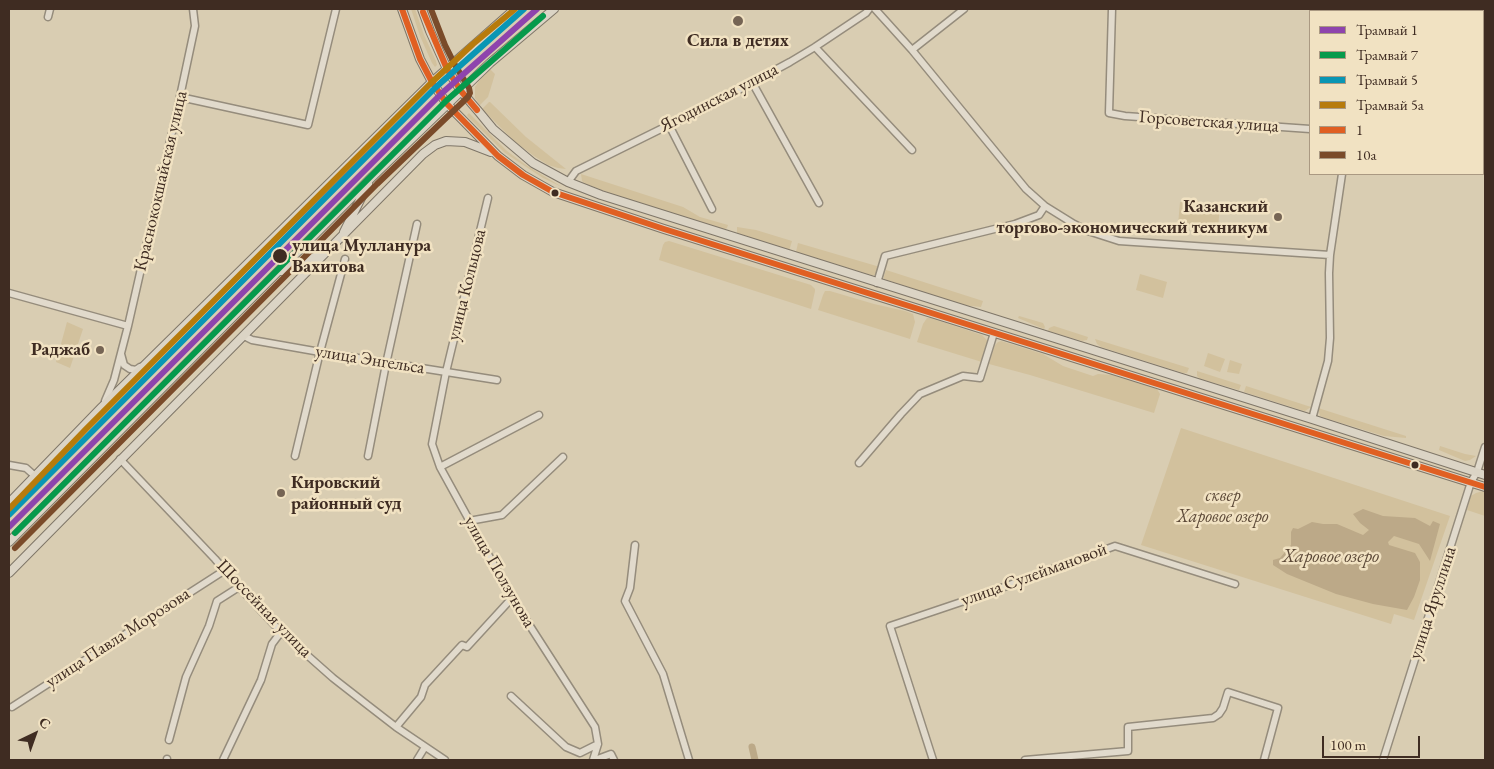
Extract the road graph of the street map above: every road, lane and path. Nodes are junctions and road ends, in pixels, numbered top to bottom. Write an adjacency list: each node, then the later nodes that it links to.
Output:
1 (50, 9): 12 (street)
2 (193, 9): 19 (street, Краснококшайская улица)
3 (336, 9): 19 (street)
4 (402, 9): 16 (main road)
5 (422, 9): 15 (main road)
6 (515, 9): 15 (main road)
7 (554, 9): 18 (main road)
8 (869, 9): 13 (street, Ягодинская улица)
9 (875, 9): 14 (street)
10 (964, 9): 14 (street)
11 (1112, 9): 22 (street, Горсоветская улица)
12 (48, 17)
13 (815, 47): 17 (street, Ягодинская улица); 23 (street)
14 (912, 50): 30 (street)
15 (447, 68): 16 (main road); 18 (main road)
16 (432, 82): 20 (main road); 45 (main road)
17 (752, 82): 21 (street, Ягодинская улица); 29 (street)
18 (461, 91): 20 (main road); 27 (main road)
19 (180, 96): 40 (street, Краснококшайская улица)
20 (447, 104): 24 (main road); 26 (main road)
21 (669, 125): 27 (street, Ягодинская улица); 31 (street)
22 (1309, 129)
23 (912, 150)
24 (498, 156): 33 (main road); 41 (main road)
25 (1342, 175): 35 (street)
26 (371, 178): 33 (main road); 37 (main road)
27 (568, 182): 38 (main road)
28 (488, 198): 47 (street, улица Кольцова)
29 (820, 203)
30 (1045, 206): 35 (street); 38 (street)
31 (712, 209)
32 (417, 224): 46 (street)
33 (340, 238): 34 (main road)
34 (326, 253): 37 (main road); 42 (main road)
35 (1330, 255): 51 (street)
36 (346, 259): 43 (street)
37 (278, 273): 66 (main road)
38 (877, 283): 51 (main road)
39 (9, 293): 40 (street)
40 (128, 326): 44 (street, Краснококшайская улица)
41 (994, 333): 57 (street); 62 (main road)
42 (244, 336): 43 (street, улица Энгельса); 56 (main road)
43 (320, 352): 46 (street, улица Энгельса); 53 (street)
44 (120, 353): 45 (street); 49 (street, Краснококшайская улица)
45 (153, 357): 49 (main road)
46 (386, 364): 47 (street, улица Энгельса); 54 (street)
47 (446, 372): 48 (street, улица Энгельса); 59 (street, улица Ползунова)
48 (497, 380)
49 (102, 407): 61 (main road, Краснококшайская улица)
50 (539, 415): 59 (street)
51 (1312, 419): 60 (main road)
52 (1485, 447): 60 (street, улица Яруллина)
53 (295, 456)
54 (368, 456)
55 (563, 458): 65 (street)
56 (120, 459): 68 (street, Шоссейная улица); 69 (main road)
57 (859, 463)
58 (9, 465): 61 (street)
59 (440, 467): 65 (street, улица Ползунова)
60 (1481, 473): 62 (street, улица Яруллина)
61 (34, 476): 64 (main road, Краснококшайская улица)
62 (1472, 482): 63 (main road); 89 (street, улица Яруллина)
63 (1485, 487)
64 (9, 503)
65 (469, 521): 72 (street, улица Ползунова)
66 (9, 542)
67 (636, 546): 85 (street)
68 (225, 570): 71 (street, Шоссейная улица); 75 (street, улица Павла Морозова)
69 (9, 573)
70 (1235, 584): 86 (street, улица Сулеймановой)
71 (239, 587): 73 (street, Шоссейная улица); 77 (street)
72 (512, 598): 76 (street); 78 (street, улица Ползунова)
73 (281, 632): 76 (street, Шоссейная улица); 80 (street)
74 (511, 696): 78 (street)
75 (12, 707)
76 (396, 727): 79 (street, Шоссейная улица)
77 (169, 740)
78 (598, 744): 83 (street)
79 (425, 747): 81 (street); 82 (street, Шоссейная улица)
80 (223, 760)
81 (417, 760)
82 (445, 760)
83 (594, 760): 84 (street)
84 (614, 760)
85 (689, 760)
86 (933, 760)
87 (1025, 760): 88 (street)
88 (1264, 760)
89 (1383, 760)

